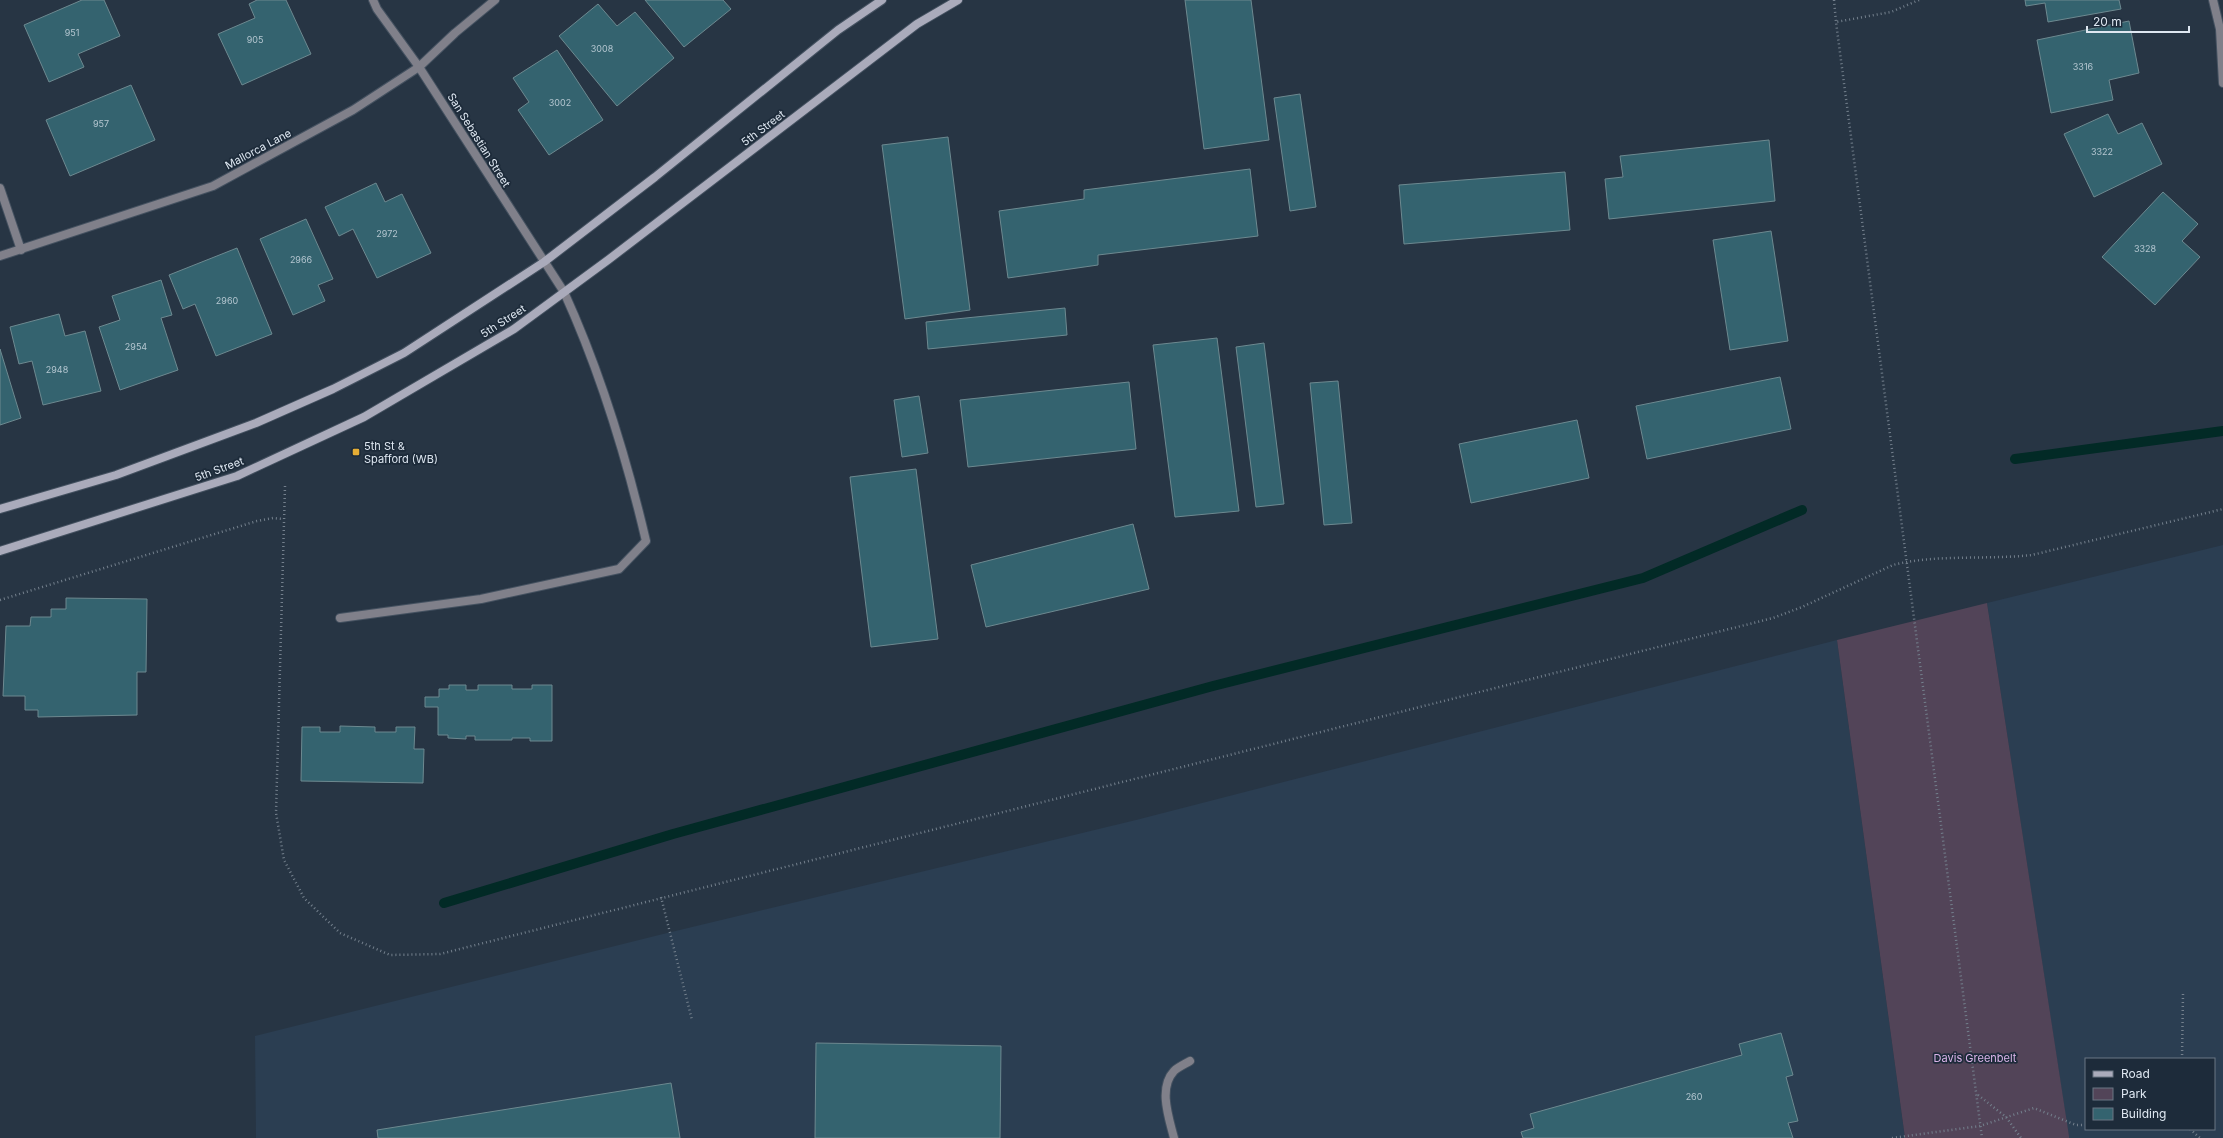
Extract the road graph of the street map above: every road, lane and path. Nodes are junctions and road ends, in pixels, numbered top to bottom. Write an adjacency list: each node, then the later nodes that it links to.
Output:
1 (373, 0): 9 (street, San Sebastian Street)
2 (495, 0): 9 (street, Mallorca Lane)
3 (882, 0): 14 (main road)
4 (958, 0): 15 (main road, 5th Street)
5 (1834, 0): 8 (path)
6 (1919, 0): 8 (path)
7 (2213, 0): 10 (street)
8 (1836, 22): 21 (path)
9 (419, 66): 12 (street, Mallorca Lane); 14 (street, San Sebastian Street)
10 (2223, 83)
11 (0, 188): 12 (street)
12 (21, 250): 13 (street, Mallorca Lane)
13 (0, 256)
14 (544, 262): 15 (street, San Sebastian Street); 17 (main road)
15 (564, 292): 20 (main road, 5th Street); 23 (street, San Sebastian Street)
16 (285, 486): 19 (path)
17 (0, 509)
18 (2223, 509): 21 (path)
19 (284, 519): 22 (path); 24 (path)
20 (0, 551)
21 (1908, 561): 24 (path); 29 (path)
22 (0, 600)
23 (340, 618)
24 (661, 897): 26 (path)
25 (2183, 993): 27 (path)
26 (692, 1020)
27 (2182, 1058)
28 (1190, 1061): 34 (street)
29 (1978, 1095): 30 (path); 32 (path)
30 (2006, 1117): 31 (path); 32 (path); 37 (path)
31 (2085, 1125)
32 (1980, 1126): 35 (path); 36 (path)
33 (2191, 1130): 38 (path)
34 (1174, 1138)
35 (1892, 1138)
36 (1982, 1138)
37 (2021, 1138)
38 (2200, 1138)

